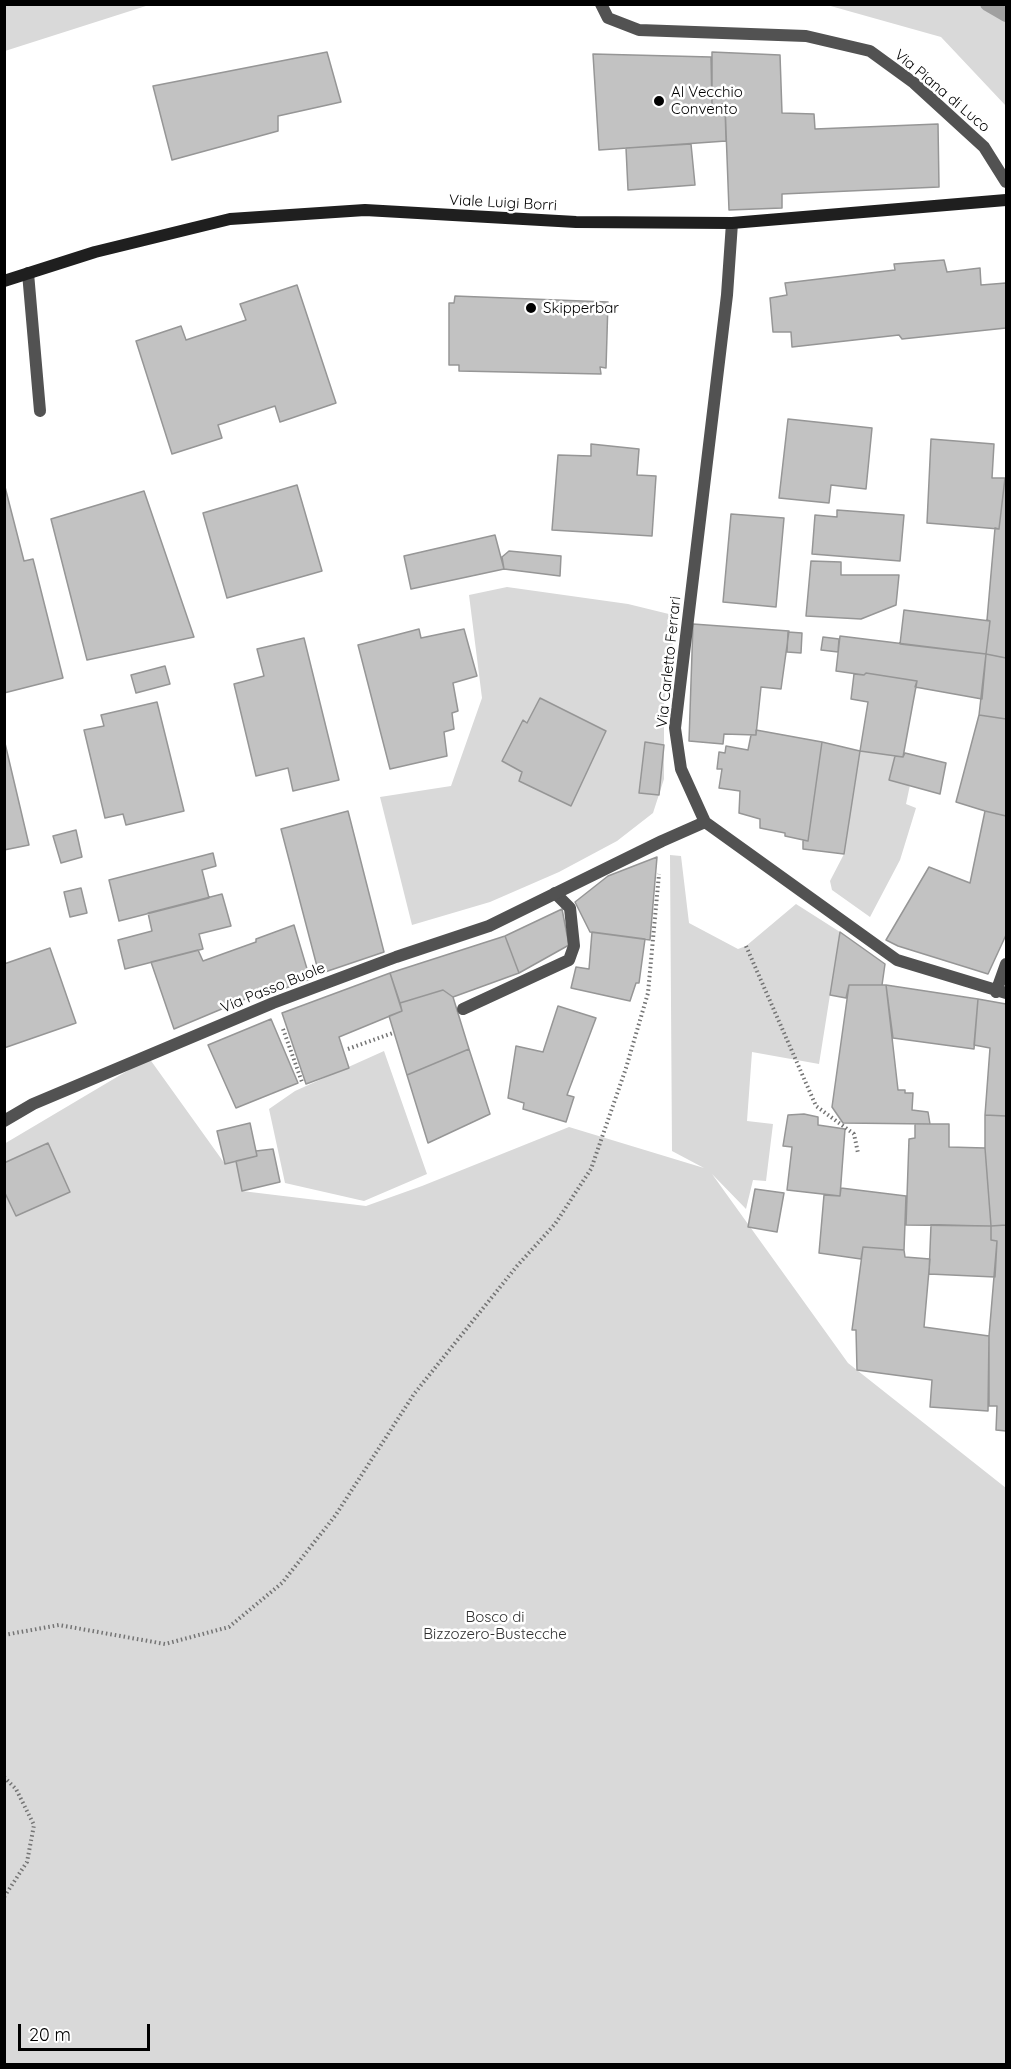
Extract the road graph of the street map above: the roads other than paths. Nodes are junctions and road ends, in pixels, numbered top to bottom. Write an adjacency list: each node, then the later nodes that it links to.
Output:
1 (601, 4): 2 (street, Via Piana di Luco)
2 (1006, 182)
3 (1006, 200): 4 (main road, Viale Luigi Borri)
4 (732, 223): 5 (main road, Viale Luigi Borri); 8 (street, Via Carletto Ferrari)
5 (28, 273): 6 (main road, Viale Luigi Borri); 7 (street)
6 (4, 281)
7 (40, 411)
8 (705, 822): 9 (street, Via Passo Buole); 11 (street, Via Carletto Ferrari)
9 (555, 892): 12 (street); 13 (street, Via Passo Buole)
10 (1006, 964): 11 (street)
11 (1001, 992)
12 (462, 1009)
13 (4, 1121)

